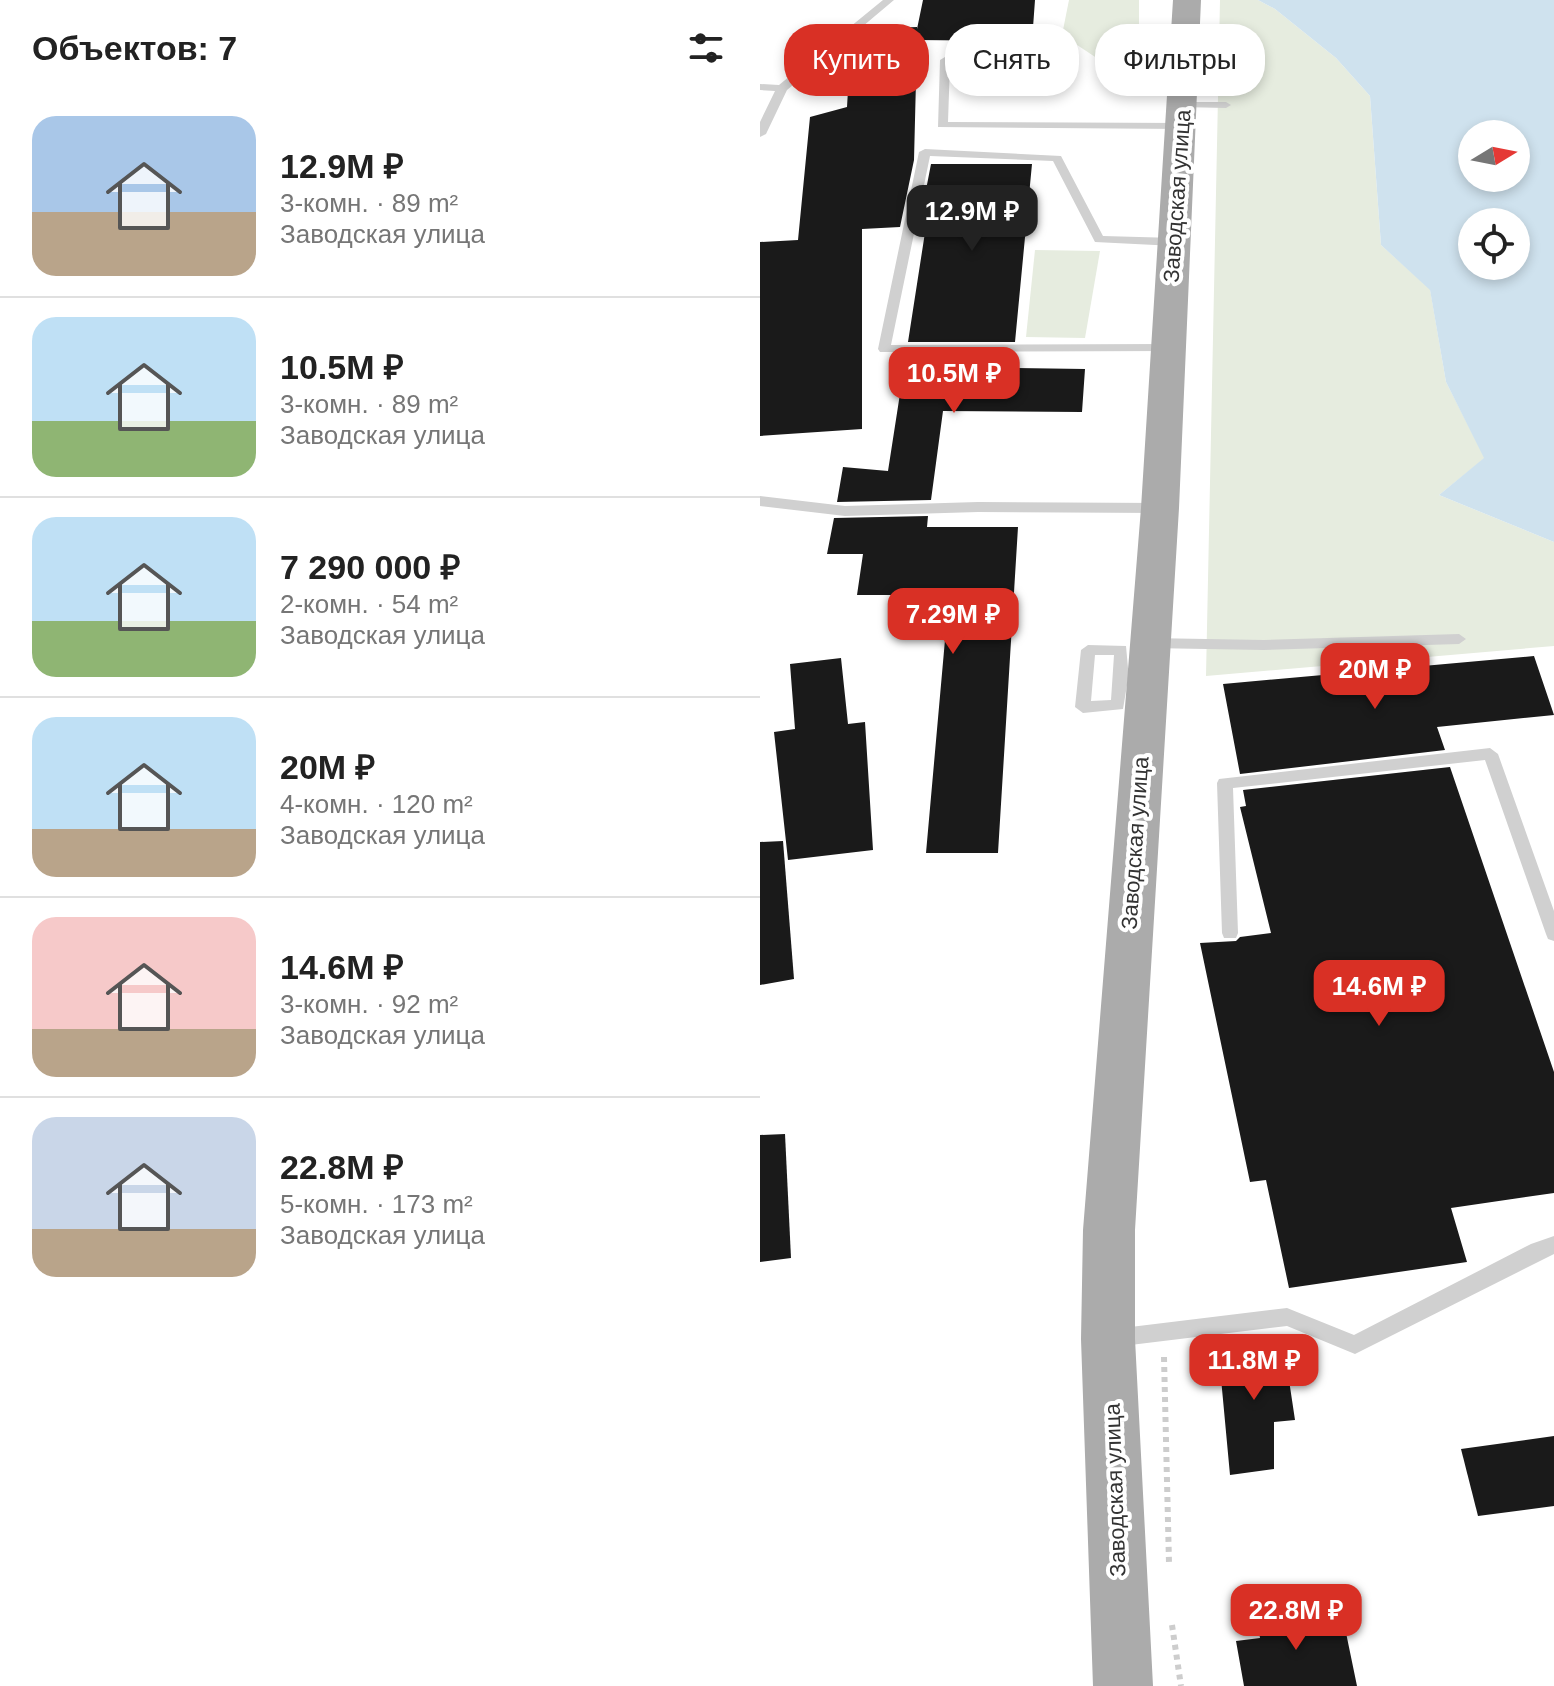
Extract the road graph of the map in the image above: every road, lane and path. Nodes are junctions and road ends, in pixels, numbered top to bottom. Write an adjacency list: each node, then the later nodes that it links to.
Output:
1 (889, 0): 5 (lane)
2 (1187, 0): 7 (main road, Заводская улица)
3 (945, 60): 7 (lane)
4 (760, 87): 5 (lane)
5 (782, 88): 8 (lane)
6 (1226, 105): 7 (lane)
7 (1182, 115): 9 (main road, Заводская улица)
8 (760, 134)
9 (1175, 242): 10 (main road, Заводская улица); 10 (lane)
10 (1166, 348): 12 (main road, Заводская улица)
11 (760, 501): 12 (lane)
12 (1160, 508): 14 (main road, Заводская улица)
13 (1459, 639): 14 (lane)
14 (1139, 663): 19 (main road, Заводская улица)
15 (1230, 933): 16 (lane)
16 (1554, 934)
17 (1554, 1245): 18 (lane)
18 (1163, 1332): 19 (lane); 20 (path)
19 (1108, 1339): 22 (main road, Заводская улица)
20 (1170, 1567)
21 (1171, 1614): 23 (path)
22 (1123, 1686)
23 (1181, 1686)

